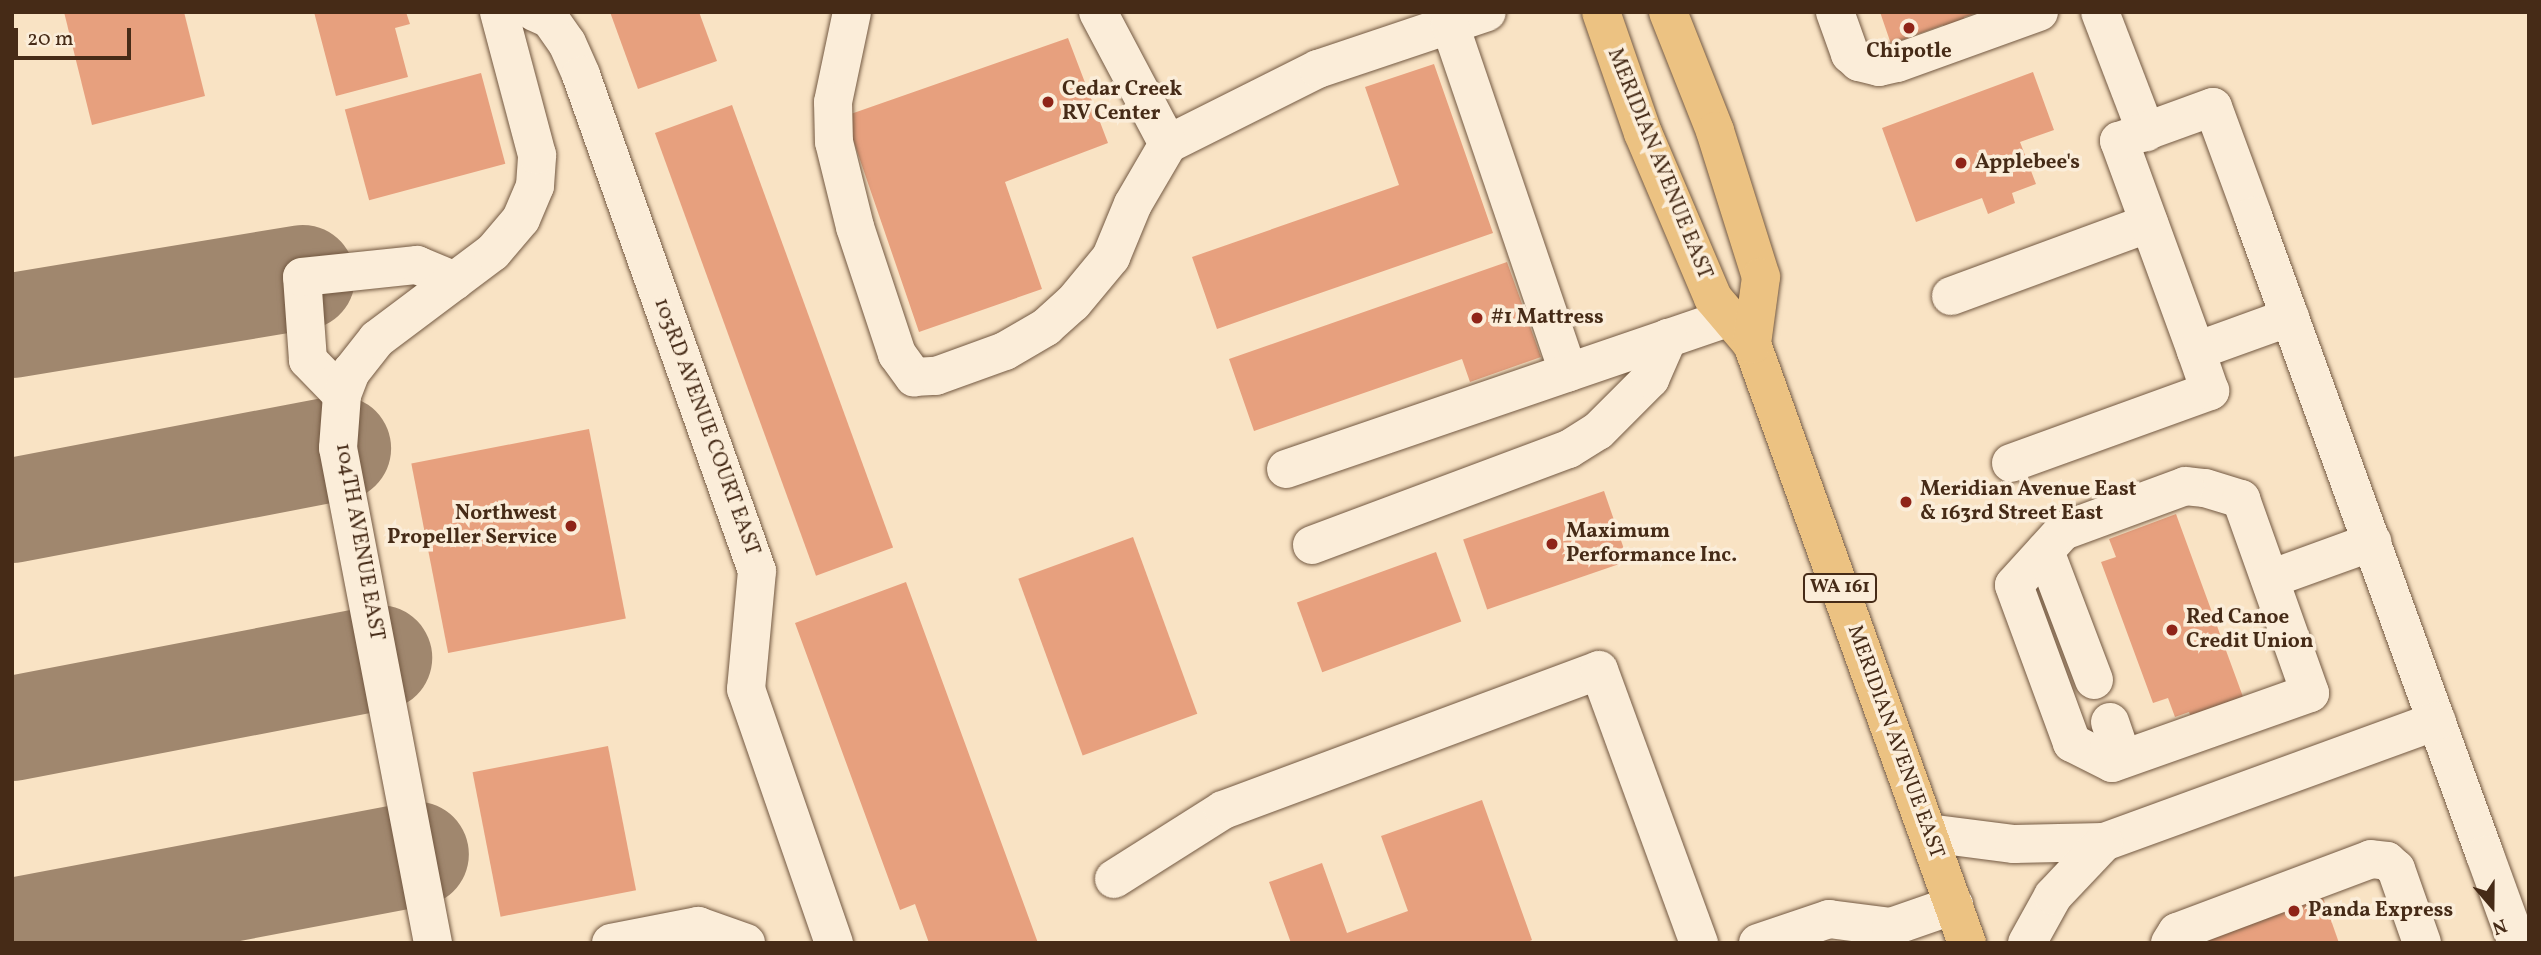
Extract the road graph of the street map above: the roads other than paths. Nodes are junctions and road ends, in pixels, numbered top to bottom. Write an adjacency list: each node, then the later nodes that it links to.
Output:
1 (499, 12): 15 (street, 104TH AVENUE EAST)
2 (534, 12): 41 (street, 103RD AVENUE COURT EAST)
3 (852, 12): 13 (street)
4 (1098, 12): 13 (street)
5 (1487, 12): 11 (street)
6 (1601, 12): 18 (main road, MERIDIAN AVENUE EAST / WA 161)
7 (1668, 12): 18 (main road, MERIDIAN AVENUE EAST / WA 161)
8 (1835, 12): 9 (street)
9 (2039, 12)
10 (2101, 12): 12 (street)
11 (1450, 25): 13 (street); 21 (street)
12 (2146, 132): 14 (street); 17 (street)
13 (1168, 144)
14 (2149, 223): 16 (street); 20 (street)
15 (455, 281): 22 (street, 104TH AVENUE EAST); 22 (street)
16 (1951, 296)
17 (2290, 317): 20 (street); 25 (street)
18 (1740, 330): 19 (street); 33 (main road, MERIDIAN AVENUE EAST / WA 161)
19 (1668, 338): 21 (street); 26 (street)
20 (2196, 351): 23 (street)
21 (1568, 372): 24 (street)
22 (342, 395): 38 (street, 104TH AVENUE EAST)
23 (2011, 463)
24 (1286, 469)
25 (2372, 542): 28 (street); 30 (street)
26 (1312, 545)
27 (2045, 551): 28 (street); 29 (street); 32 (street)
28 (2270, 579): 32 (street)
29 (2094, 680)
30 (2437, 721): 34 (street); 48 (street)
31 (2110, 722): 32 (street)
32 (2123, 759)
33 (1928, 833): 34 (street); 36 (main road, MERIDIAN AVENUE EAST / WA 161)
34 (2104, 842): 45 (street)
35 (1114, 879): 42 (street)
36 (1954, 905): 37 (street); 44 (main road, MERIDIAN AVENUE EAST / WA 161)
37 (1881, 935): 43 (street)
38 (433, 943)
39 (611, 943): 40 (street)
40 (746, 943)
41 (834, 943)
42 (1699, 943)
43 (1758, 943)
44 (1967, 943)
45 (2027, 943)
46 (2170, 943): 47 (street)
47 (2422, 943)
48 (2517, 943)

